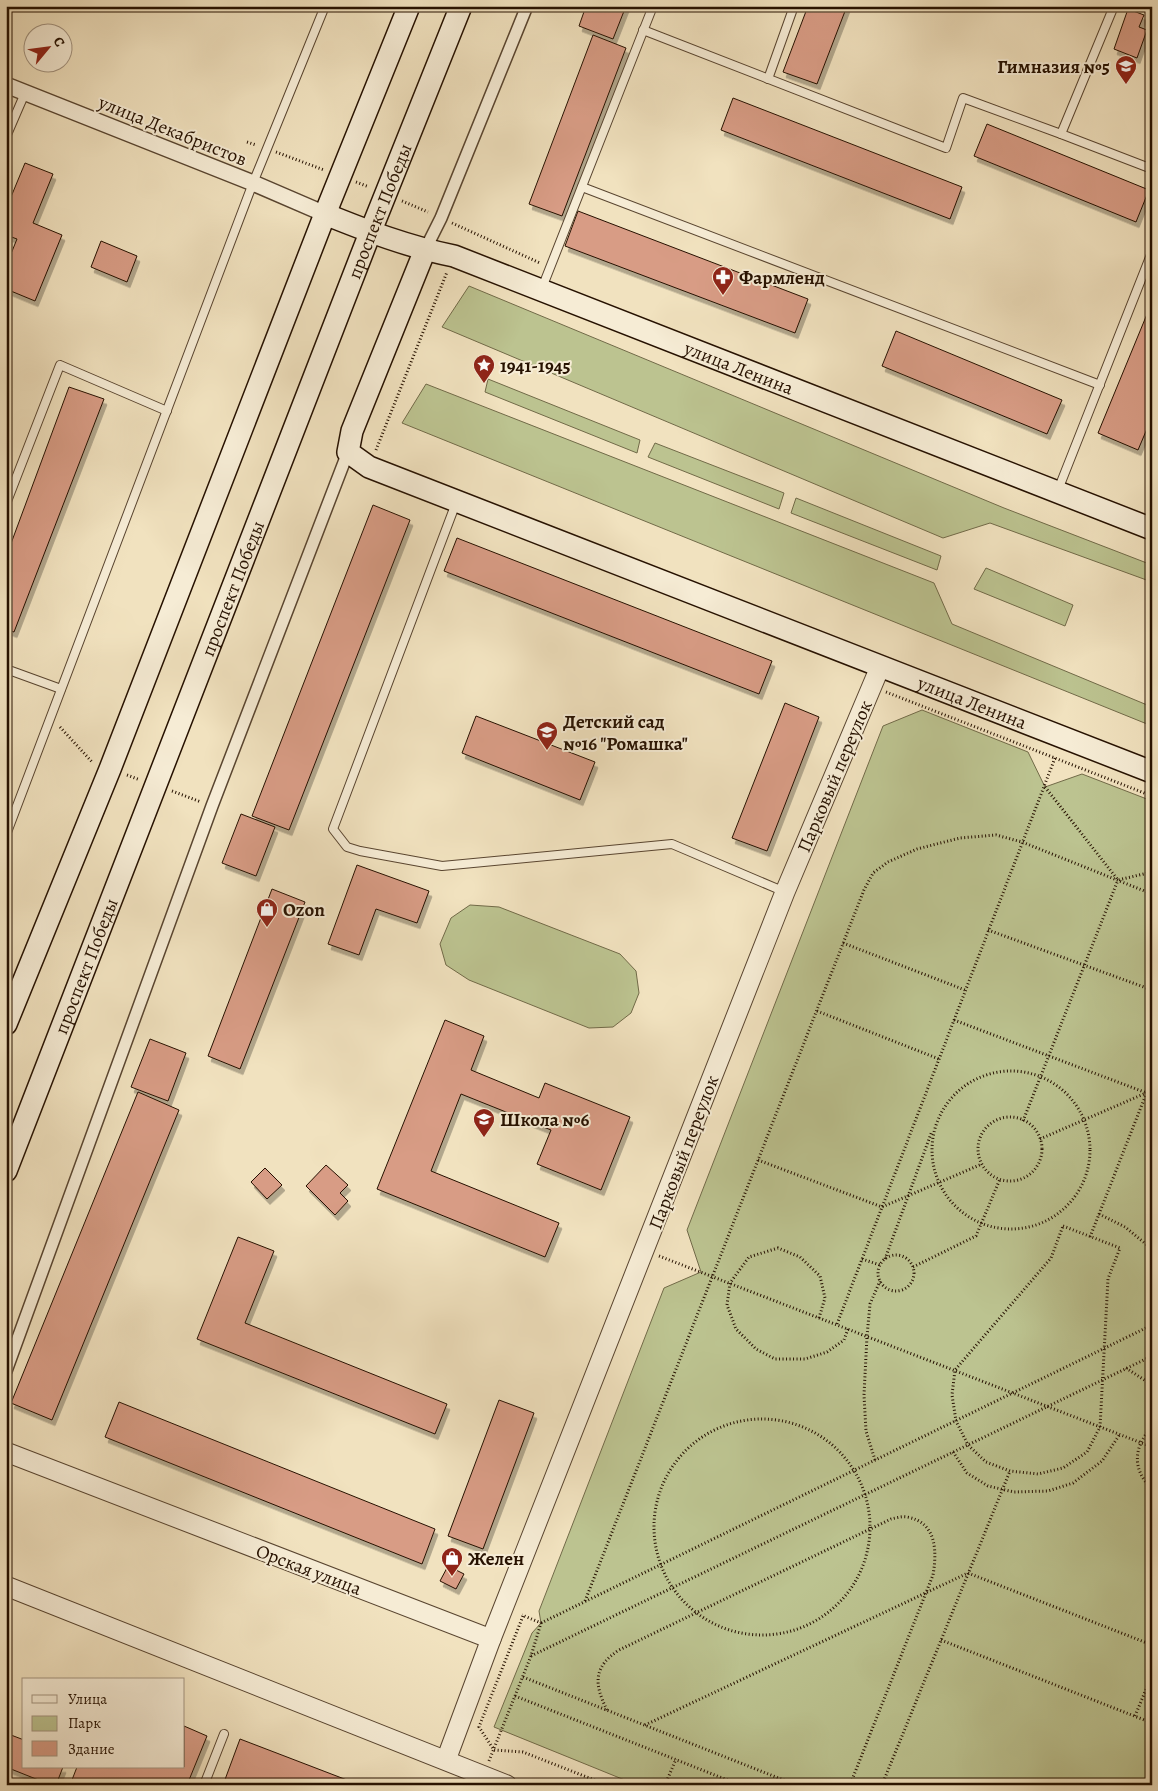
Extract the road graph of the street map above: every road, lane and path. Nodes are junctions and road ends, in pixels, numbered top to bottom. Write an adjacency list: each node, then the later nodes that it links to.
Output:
1 (325, 6): 15 (lane)
2 (409, 6): 17 (main road)
3 (461, 6): 18 (main road, проспект Победы)
4 (527, 6): 19 (street)
5 (653, 6): 8 (lane)
6 (794, 6): 9 (lane)
7 (1114, 6): 12 (lane)
8 (643, 30): 9 (lane); 16 (lane)
9 (768, 79): 12 (lane)
10 (6, 86): 11 (street, улица Декабристов)
11 (25, 93): 13 (lane); 15 (street, улица Декабристов)
12 (1061, 134): 14 (lane)
13 (6, 137)
14 (1152, 170)
15 (253, 183): 17 (street, улица Декабристов); 24 (lane)
16 (582, 187): 22 (lane); 23 (lane)
17 (325, 214): 18 (main road, улица Ленина); 51 (main road)
18 (370, 232): 19 (main road, улица Ленина); 64 (main road, проспект Победы)
19 (425, 250): 21 (main road, улица Ленина); 25 (main road)
20 (1152, 252): 23 (lane)
21 (454, 256): 22 (main road, улица Ленина); 26 (path)
22 (542, 290): 27 (main road, улица Ленина)
23 (1100, 384): 27 (lane)
24 (167, 412): 29 (lane); 33 (lane)
25 (348, 452): 26 (main road, улица Ленина); 89 (street)
26 (369, 467): 28 (main road, улица Ленина)
27 (1057, 492): 30 (main road, улица Ленина)
28 (457, 501): 32 (main road, улица Ленина); 42 (lane)
29 (6, 504)
30 (1152, 528)
31 (6, 669): 33 (lane)
32 (876, 677): 34 (path); 35 (main road, улица Ленина); 42 (street, Парковый переулок)
33 (62, 689): 38 (lane)
34 (1055, 758): 37 (path); 39 (path)
35 (1152, 772)
36 (1045, 787): 41 (path)
37 (1152, 796)
38 (6, 835)
39 (1022, 842): 41 (path); 44 (path); 45 (path)
40 (1152, 872): 41 (path)
41 (1118, 880): 43 (path); 46 (path)
42 (785, 892): 73 (street, Парковый переулок)
43 (1152, 894)
44 (988, 930): 46 (path); 47 (path)
45 (844, 943): 47 (path); 49 (path)
46 (1084, 965): 48 (path); 52 (path)
47 (965, 990): 50 (path)
48 (1152, 990)
49 (817, 1011): 53 (path); 62 (path)
50 (954, 1020): 52 (path); 53 (path)
51 (6, 1024)
52 (1048, 1056): 54 (path); 56 (path)
53 (939, 1059): 68 (path)
54 (1040, 1076): 58 (path); 59 (path); 60 (path)
55 (1152, 1080): 56 (path)
56 (1147, 1093): 57 (path); 59 (path); 69 (path)
57 (1152, 1095)
58 (1023, 1120): 61 (path); 63 (path)
59 (1084, 1120): 61 (path); 70 (path)
60 (935, 1124): 66 (path); 67 (path)
61 (1040, 1139): 65 (path)
62 (758, 1160): 68 (path); 78 (path)
63 (982, 1164): 65 (path); 66 (path)
64 (6, 1171)
65 (1000, 1179): 70 (path)
66 (939, 1183): 67 (path); 70 (path)
67 (907, 1196): 68 (path); 75 (path)
68 (882, 1207): 74 (path)
69 (1099, 1214): 71 (path); 72 (path)
70 (982, 1223): 77 (path)
71 (1090, 1237): 86 (path); 90 (path)
72 (1152, 1249)
73 (645, 1250): 78 (path); 117 (street, Парковый переулок)
74 (862, 1259): 76 (path); 83 (path)
75 (884, 1259): 76 (path); 77 (path)
76 (880, 1265): 79 (path)
77 (913, 1267): 79 (path)
78 (712, 1276): 80 (path); 116 (path)
79 (880, 1281): 85 (path)
80 (730, 1283): 82 (path); 82 (path); 84 (path)
81 (1152, 1288): 86 (path)
82 (819, 1318): 83 (path)
83 (836, 1324): 84 (path)
84 (848, 1329): 85 (path)
85 (866, 1336): 90 (path); 104 (path)
86 (1104, 1348): 91 (path); 93 (path)
87 (1152, 1356): 88 (path)
88 (1126, 1368): 91 (path); 92 (path)
89 (6, 1370)
90 (955, 1370): 93 (path); 95 (path)
91 (1103, 1380): 94 (path); 96 (path)
92 (1152, 1385)
93 (1013, 1393): 94 (path); 95 (path)
94 (1048, 1406): 96 (path); 100 (path)
95 (956, 1421): 100 (path); 104 (path)
96 (1100, 1427): 98 (path); 106 (path)
97 (1152, 1427): 99 (path)
98 (1120, 1434): 99 (path); 107 (path)
99 (1141, 1442): 101 (path); 108 (path)
100 (968, 1445): 103 (path); 106 (path)
101 (1152, 1447)
102 (6, 1452): 121 (street, Орская улица)
103 (953, 1452): 107 (path); 109 (path)
104 (875, 1460): 105 (path)
105 (853, 1471): 109 (path); 111 (path); 111 (path)
106 (1010, 1471): 107 (path)
107 (1002, 1489): 112 (path)
108 (1152, 1489)
109 (865, 1495): 110 (path); 114 (path)
110 (870, 1529): 115 (path); 118 (path); 118 (path)
111 (660, 1565): 114 (path); 116 (path)
112 (968, 1573): 115 (path); 122 (path); 123 (path)
113 (6, 1586): 135 (street)
114 (672, 1588): 118 (path); 124 (path)
115 (925, 1594): 131 (path); 143 (path)
116 (585, 1601): 120 (path)
117 (503, 1608): 119 (path); 121 (street, Парковый переулок)
118 (696, 1613): 128 (path)
119 (523, 1616): 120 (path); 133 (path)
120 (541, 1623): 124 (path)
121 (491, 1639): 135 (street)
122 (941, 1640): 129 (path); 144 (path)
123 (1152, 1645)
124 (531, 1656): 126 (path)
125 (1152, 1675): 129 (path)
126 (523, 1676): 127 (path); 128 (path)
127 (515, 1696): 133 (path); 134 (path)
128 (607, 1710): 131 (path)
129 (1135, 1716): 130 (path)
130 (1152, 1723)
131 (645, 1725): 142 (path)
132 (224, 1734): 137 (lane)
133 (494, 1750): 136 (path); 139 (path)
134 (676, 1759): 140 (path); 141 (path)
135 (446, 1760): 136 (street)
136 (484, 1775): 138 (street)
137 (204, 1785)
138 (507, 1785)
139 (607, 1785)
140 (665, 1785)
141 (740, 1785)
142 (796, 1785)
143 (850, 1785)
144 (882, 1785)

